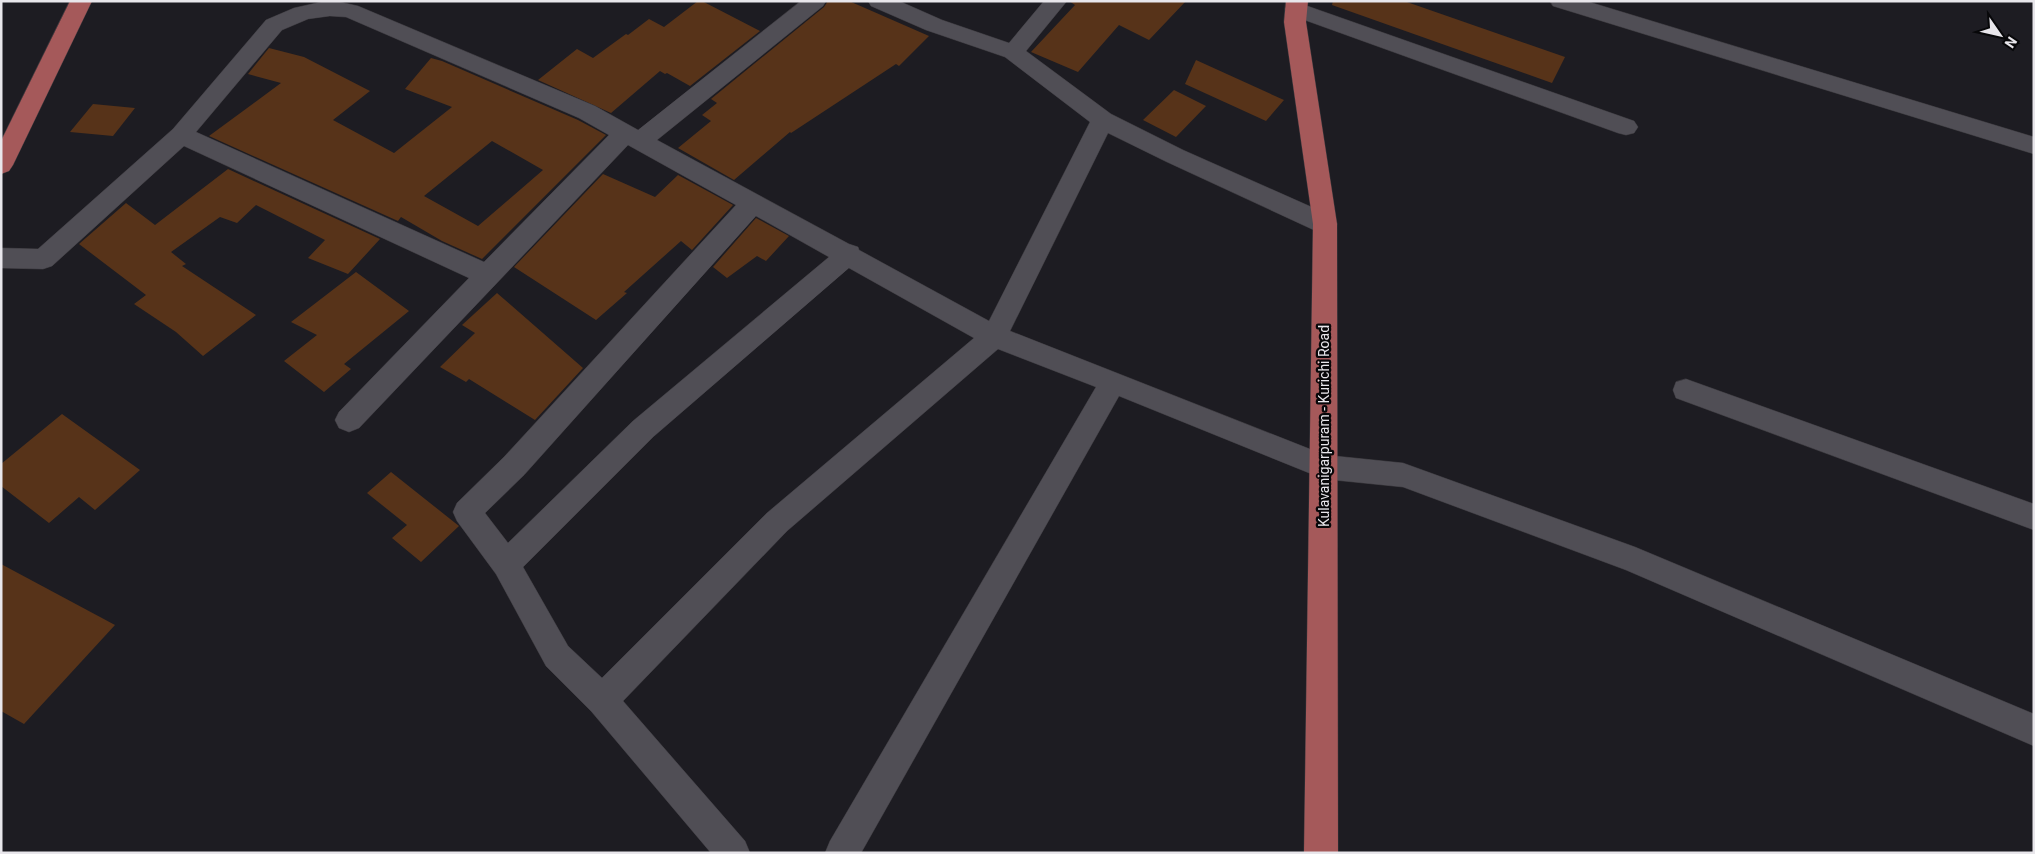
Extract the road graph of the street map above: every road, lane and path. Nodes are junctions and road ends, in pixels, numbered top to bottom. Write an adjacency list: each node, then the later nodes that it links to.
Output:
1 (81, 1): 13 (main road)
2 (815, 1): 11 (street)
3 (879, 1): 7 (street)
4 (1056, 1): 7 (street)
5 (1562, 1): 12 (street)
6 (1296, 5): 9 (street); 15 (main road, Kulavanigarpuram - Kurichi Road)
7 (1013, 52): 8 (street)
8 (1103, 120): 15 (street); 19 (street)
9 (1626, 127)
10 (181, 135): 11 (street); 17 (street); 18 (street)
11 (632, 137): 14 (street); 18 (street)
12 (2034, 146)
13 (1, 165)
14 (754, 203): 16 (street); 25 (street)
15 (1326, 224): 23 (main road, Kulavanigarpuram - Kurichi Road)
16 (849, 254): 19 (street); 25 (street)
17 (1, 258)
18 (487, 275): 22 (street)
19 (994, 336): 20 (street); 26 (street)
20 (1113, 382): 23 (street); 29 (street)
21 (1686, 390): 24 (street)
22 (349, 420)
23 (1324, 467): 27 (street); 30 (main road, Kulavanigarpuram - Kurichi Road)
24 (2034, 516)
25 (506, 564): 26 (street)
26 (602, 700): 28 (street)
27 (2034, 730)
28 (734, 853)
29 (842, 853)
30 (1320, 853)

